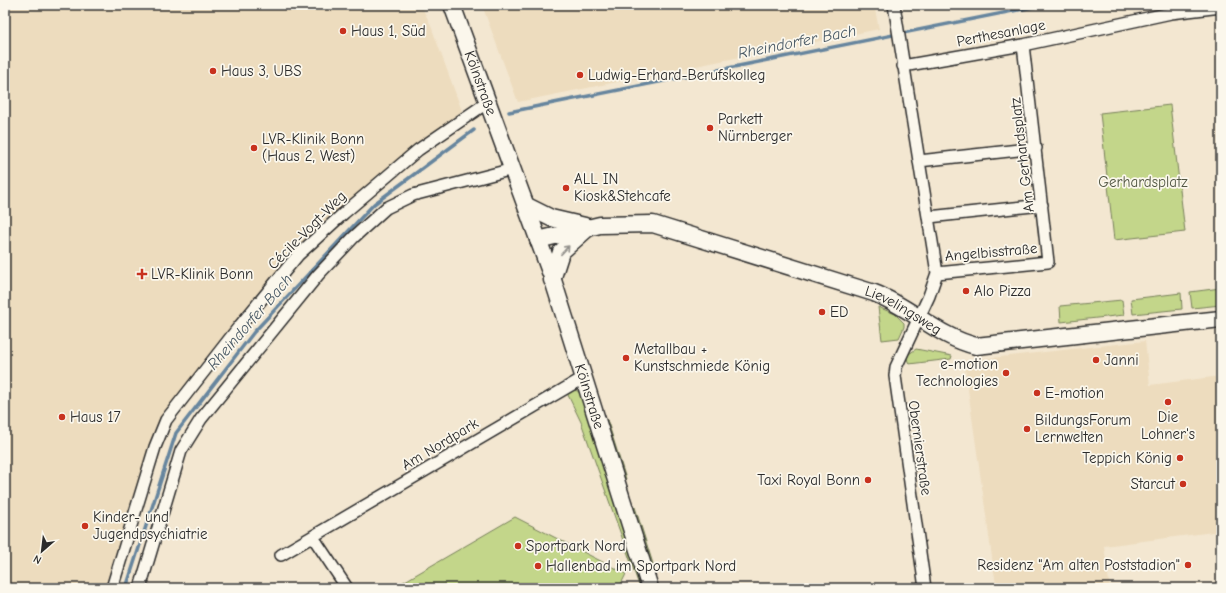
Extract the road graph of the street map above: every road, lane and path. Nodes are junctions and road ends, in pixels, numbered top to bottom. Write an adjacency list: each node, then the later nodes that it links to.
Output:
1 (452, 5): 6 (street, Kölnstraße)
2 (894, 5): 5 (street, Angelbisstraße)
3 (1221, 7): 4 (street, Perthesanlage)
4 (1024, 44): 5 (street, Perthesanlage); 7 (street, Am Gerhardsplatz)
5 (903, 66): 8 (street, Angelbisstraße)
6 (488, 102): 9 (street, Kölnstraße); 23 (street, Cécile-Vogt-Weg)
7 (1036, 148): 8 (street); 10 (street, Am Gerhardsplatz)
8 (919, 161): 12 (street, Angelbisstraße)
9 (513, 169): 11 (street, Kölnstraße); 24 (street)
10 (1042, 205): 12 (street); 15 (street, Am Gerhardsplatz)
11 (527, 206): 13 (street); 14 (street, Kölnstraße)
12 (929, 217): 16 (street, Angelbisstraße)
13 (589, 227): 14 (street, Lievelingsweg); 17 (street, one-way to 13); 18 (street, Lievelingsweg)
14 (538, 240): 17 (street, Kölnstraße)
15 (1048, 262): 16 (street, Angelbisstraße)
16 (937, 273): 18 (street, Angelbisstraße)
17 (552, 280): 20 (street, Kölnstraße)
18 (919, 316): 19 (street, Lievelingsweg); 27 (street, Obernierstraße)
19 (1221, 319)
20 (583, 378): 21 (street, Am Nordpark); 26 (street, Kölnstraße)
21 (313, 537): 22 (street, Am Nordpark); 25 (street)
22 (281, 555)
23 (112, 588)
24 (140, 588)
25 (347, 588)
26 (650, 588)
27 (925, 588)

